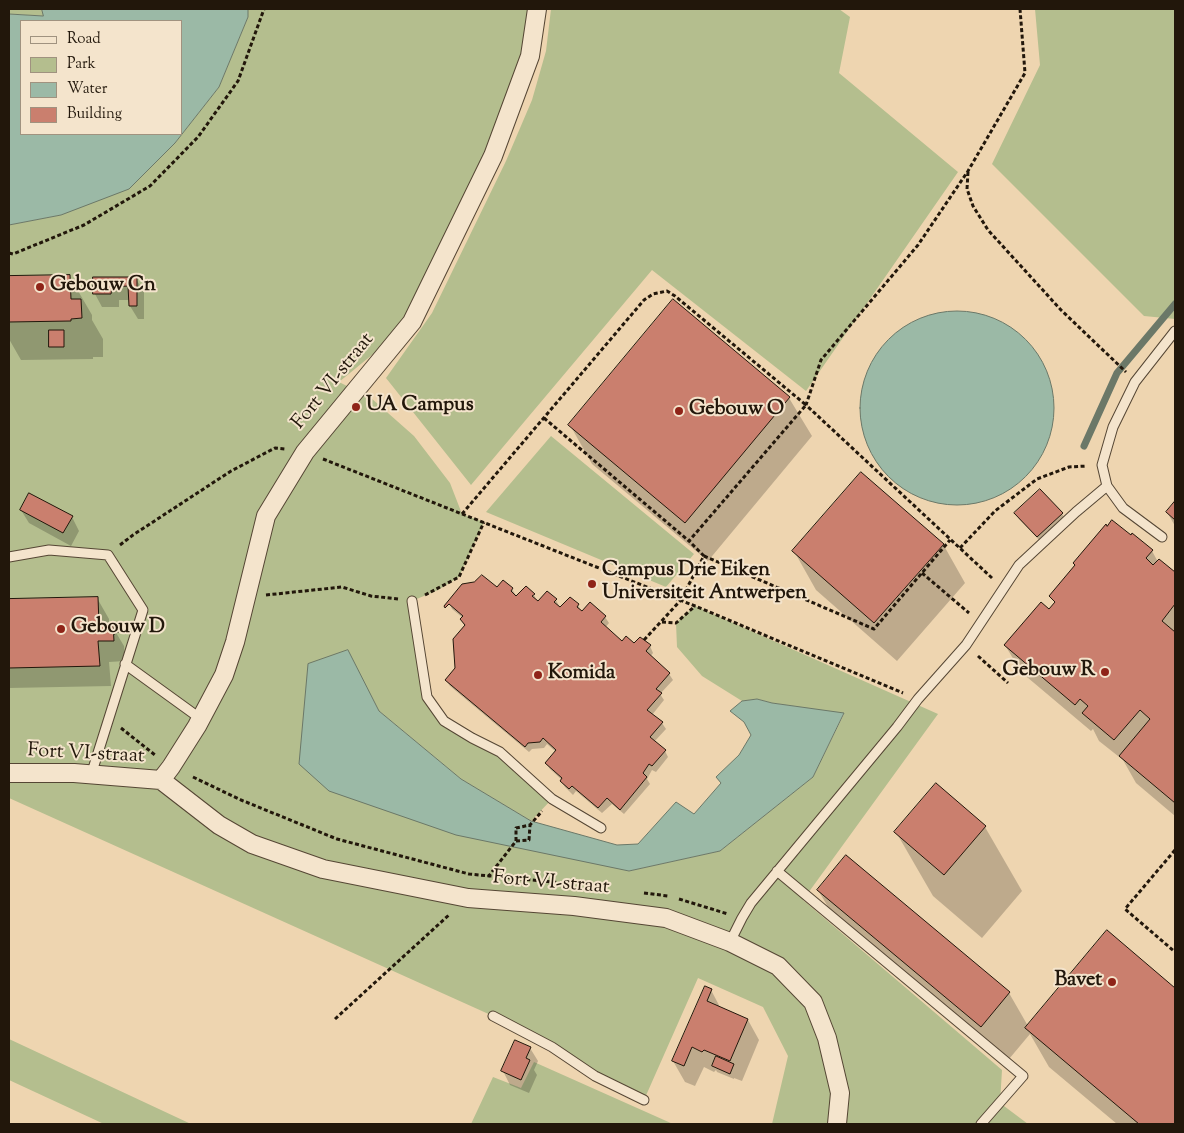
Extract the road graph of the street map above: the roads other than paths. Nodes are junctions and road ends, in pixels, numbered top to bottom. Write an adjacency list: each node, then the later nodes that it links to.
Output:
1 (537, 9): 8 (street, Fort VI-straat)
2 (1175, 332): 3 (lane)
3 (1106, 486): 4 (lane); 13 (lane)
4 (1162, 537)
5 (9, 557): 7 (lane)
6 (412, 601): 12 (lane)
7 (125, 664): 8 (lane); 11 (lane)
8 (201, 719): 10 (street, Fort VI-straat)
9 (9, 773): 11 (street, Fort VI-straat)
10 (166, 774): 11 (street, Fort VI-straat); 14 (street, Fort VI-straat)
11 (91, 775)
12 (600, 828)
13 (777, 871): 14 (lane); 18 (lane)
14 (730, 942): 17 (street, Fort VI-straat)
15 (493, 1016): 16 (lane)
16 (644, 1100)
17 (837, 1124)
18 (981, 1124)

